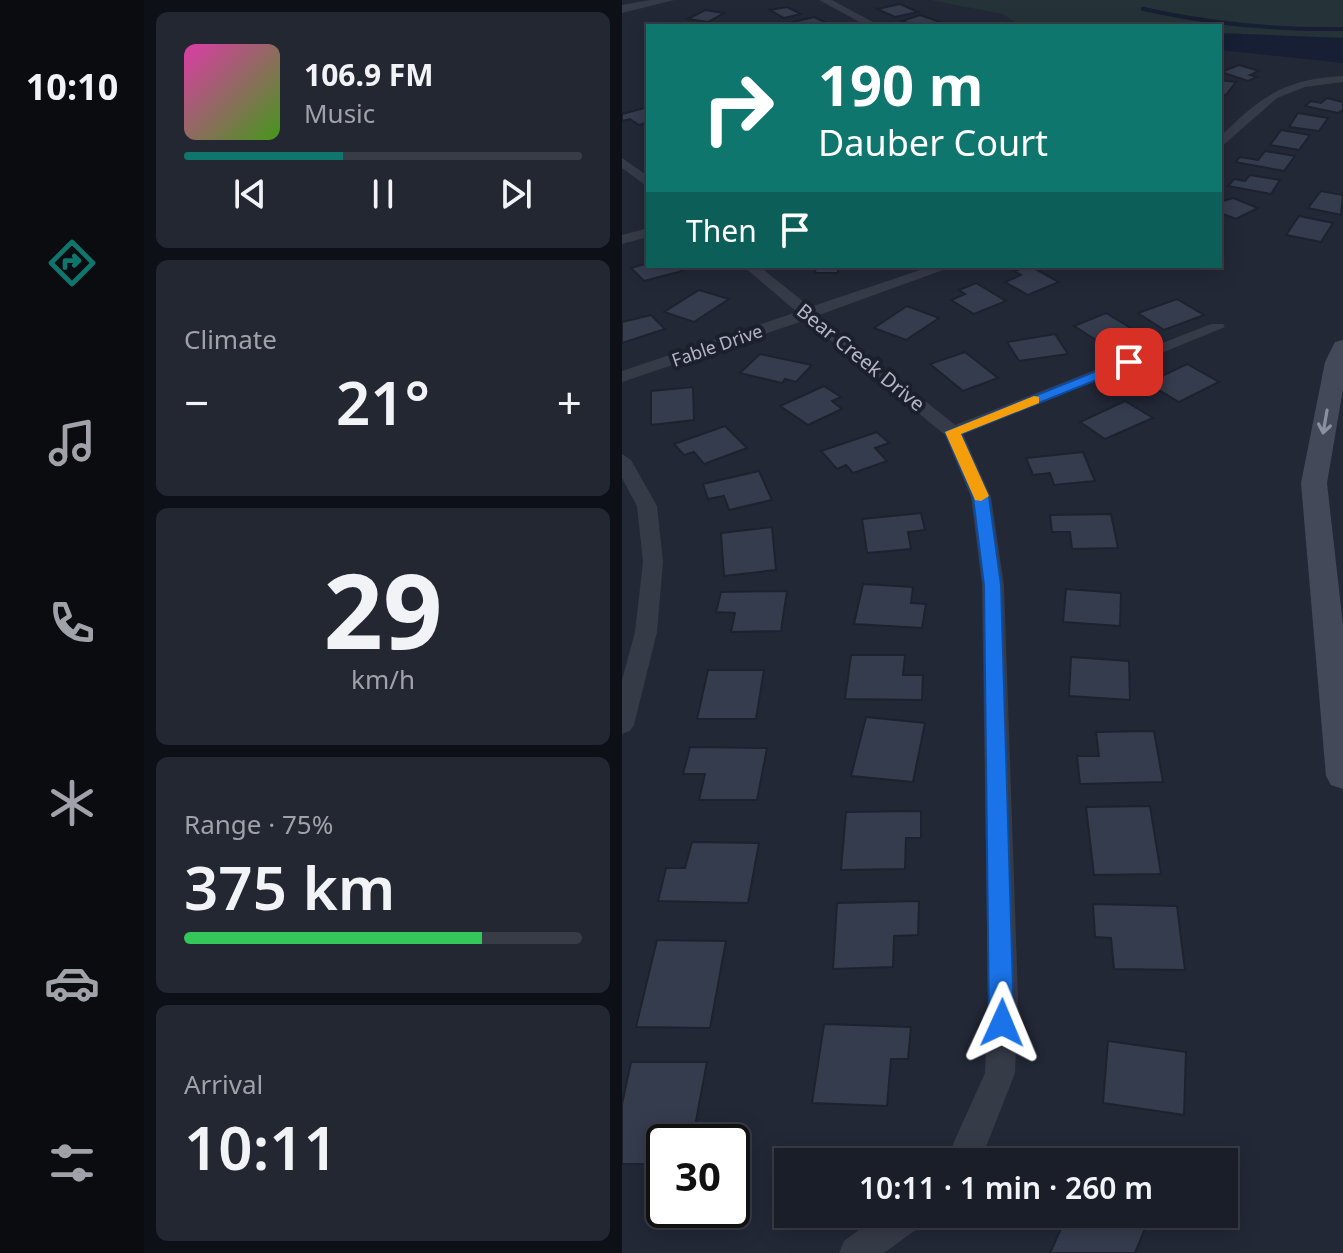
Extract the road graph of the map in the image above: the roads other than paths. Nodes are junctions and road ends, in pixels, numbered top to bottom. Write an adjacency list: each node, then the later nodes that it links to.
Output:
1 (668, 0): 3 (street)
2 (824, 0): 4 (street)
3 (622, 9)
4 (871, 24)
5 (1343, 79): 6 (street)
6 (1222, 142)
7 (622, 162): 8 (street)
8 (646, 181)
9 (646, 233): 10 (street)
10 (622, 240)
11 (752, 268): 13 (street, Bear Creek Drive)
12 (941, 268): 13 (street, Fable Drive)
13 (807, 314): 16 (street, Fable Drive); 17 (street, Bear Creek Drive)
14 (1217, 327): 17 (street)
15 (1343, 347): 20 (main road, one-way to 20)
16 (622, 377)
17 (953, 432): 21 (street, Bear Creek Drive)
18 (622, 460): 19 (street)
19 (622, 725)
20 (1343, 776)
21 (970, 1148)
22 (890, 1228): 23 (street)
23 (856, 1253)

